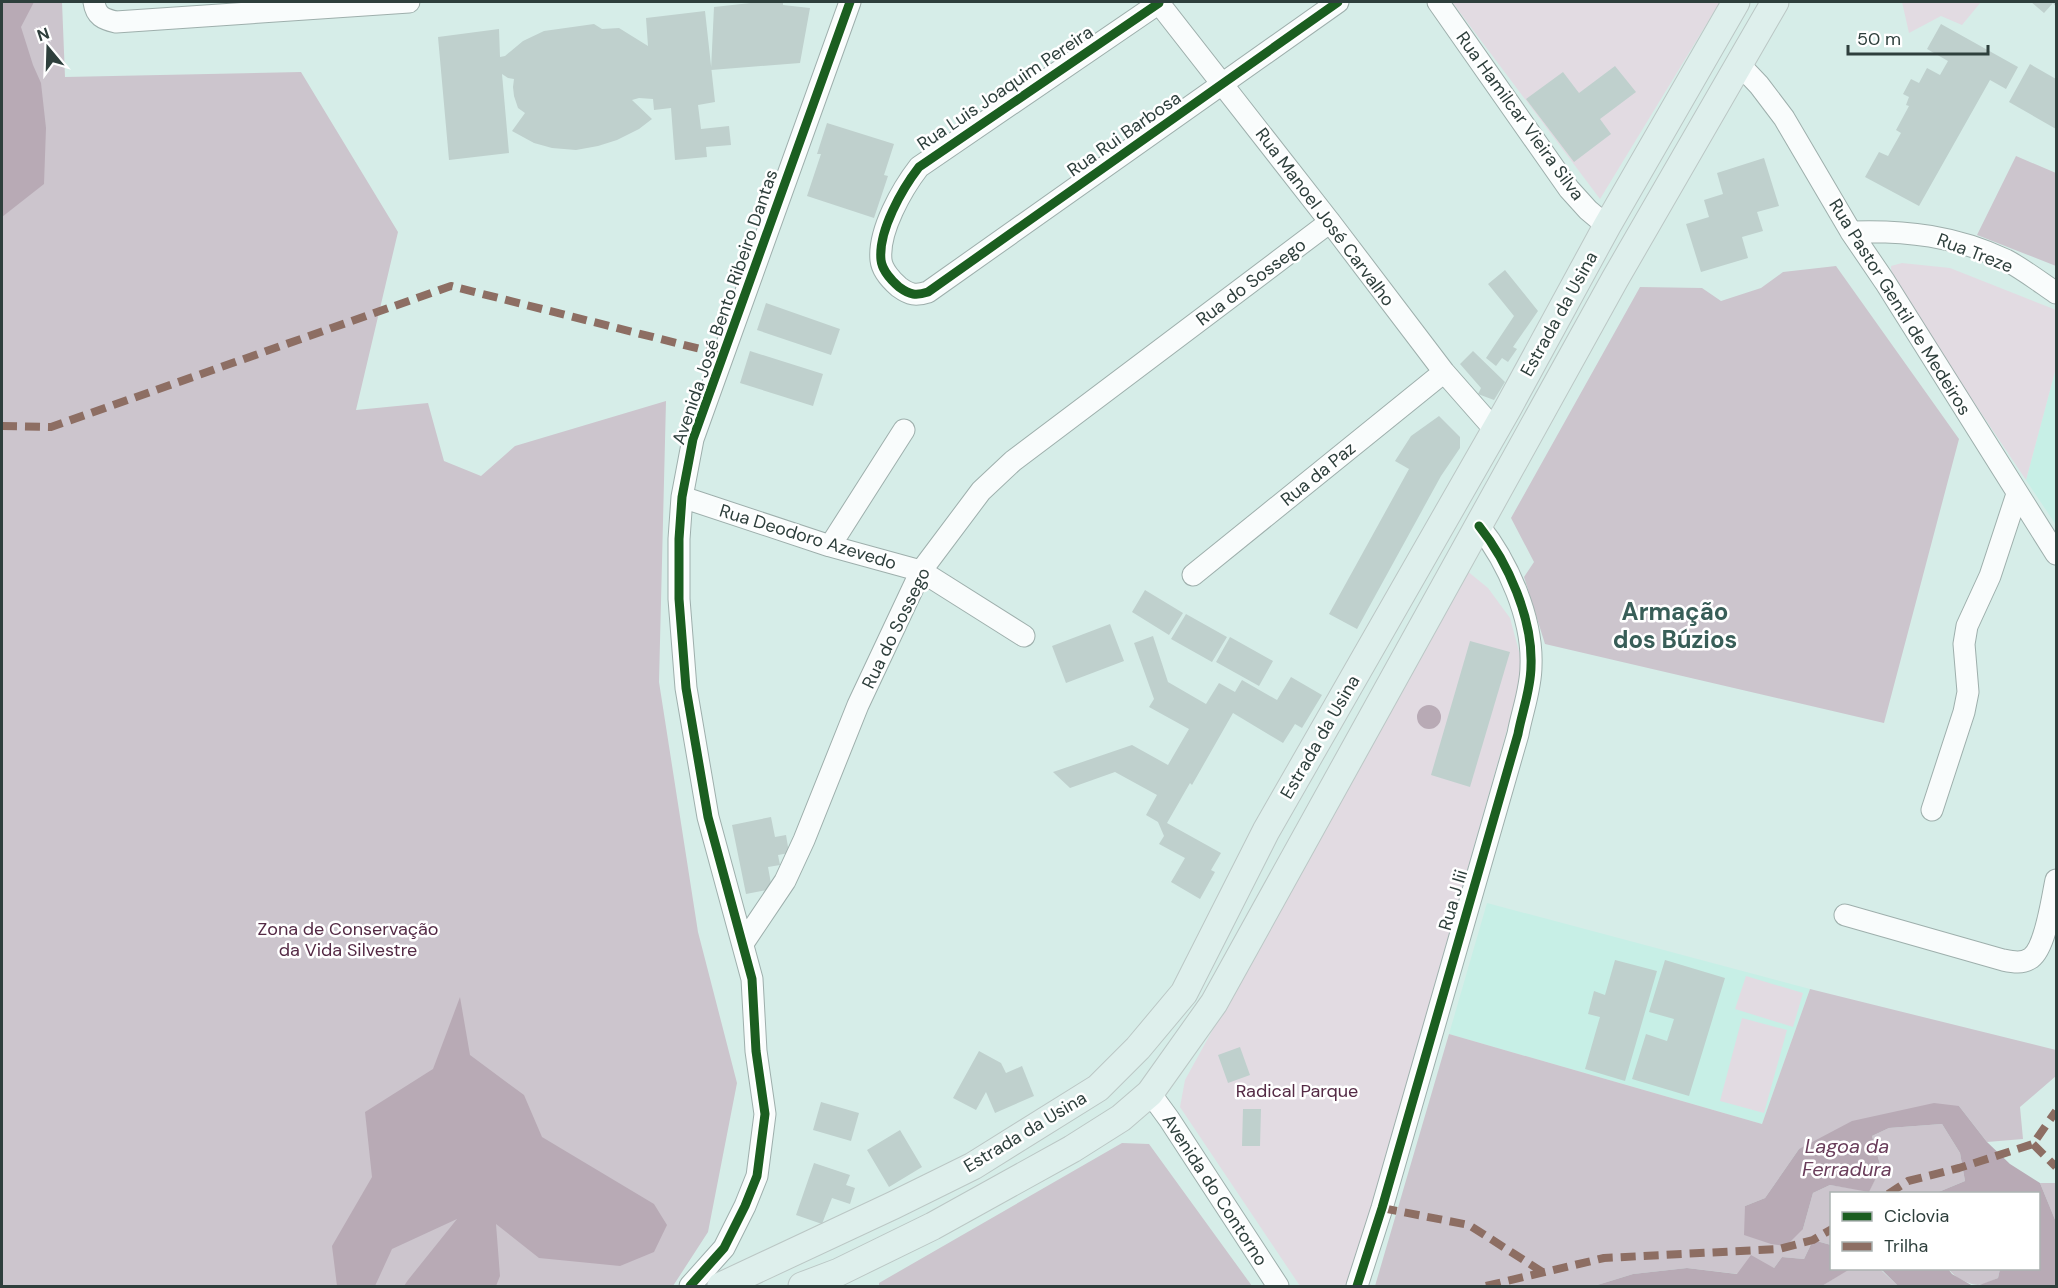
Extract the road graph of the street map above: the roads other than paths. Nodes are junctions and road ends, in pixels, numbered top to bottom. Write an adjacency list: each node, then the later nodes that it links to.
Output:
1 (94, 2): 2 (street)
2 (408, 2)
3 (850, 2): 24 (street, Avenida José Bento Ribeiro Dantas)
4 (1158, 2): 10 (street, Rua Manoel José Carvalho); 16 (street, Rua Luis Joaquim Pereira)
5 (1338, 2): 10 (street, Rua Rui Barbosa)
6 (1438, 2): 12 (street, Rua Hamilcar Vieira Silva)
7 (1736, 2): 12 (main road, Estrada da Usina)
8 (1775, 2): 9 (main road, Estrada da Usina)
9 (1740, 65): 13 (street, Rua Pastor Gentil de Medeiros); 15 (main road, Estrada da Usina)
10 (1223, 85): 11 (street, Rua Manoel José Carvalho); 16 (street, Rua Rui Barbosa)
11 (1330, 222): 20 (street, Rua Manoel José Carvalho); 28 (street, Rua do Sossego)
12 (1607, 226): 14 (main road, Estrada da Usina)
13 (1851, 232): 17 (street, Rua Treze); 23 (street, Rua Pastor Gentil de Medeiros)
14 (1584, 269): 15 (main road); 18 (main road, Estrada da Usina)
15 (1615, 279): 19 (main road, Estrada da Usina)
16 (928, 292)
17 (2056, 293)
18 (1566, 303): 19 (main road); 22 (main road, Estrada da Usina)
19 (1598, 310): 25 (main road, Estrada da Usina)
20 (1443, 372): 22 (street, Rua Manoel José Carvalho); 29 (street, Rua da Paz)
21 (904, 430): 26 (street)
22 (1495, 430): 35 (main road, Estrada da Usina)
23 (2018, 494): 27 (street, Rua Pastor Gentil de Medeiros); 31 (street)
24 (682, 497): 26 (street, Rua Deodoro Azevedo); 34 (street, Avenida José Bento Ribeiro Dantas)
25 (1479, 526): 36 (main road, Estrada da Usina); 45 (street, Rua J Iii)
26 (830, 546): 28 (street, Rua Deodoro Azevedo)
27 (2056, 554)
28 (921, 571): 30 (street, Rua Deodoro Azevedo); 34 (street, Rua do Sossego)
29 (1193, 575)
30 (1024, 636)
31 (1932, 810)
32 (2056, 880): 33 (street)
33 (1845, 915)
34 (744, 942): 41 (street, Avenida José Bento Ribeiro Dantas)
35 (1184, 993): 36 (main road); 38 (main road, Estrada da Usina)
36 (1214, 1003): 37 (main road, Estrada da Usina)
37 (1150, 1094): 39 (main road, Estrada da Usina); 44 (street, Avenida do Contorno)
38 (894, 1205): 39 (main road); 42 (main road, Estrada da Usina)
39 (904, 1240): 40 (main road, Estrada da Usina)
40 (843, 1279): 43 (main road, Estrada da Usina)
41 (690, 1287)
42 (721, 1287)
43 (802, 1287)
44 (1278, 1287)
45 (1357, 1287)

